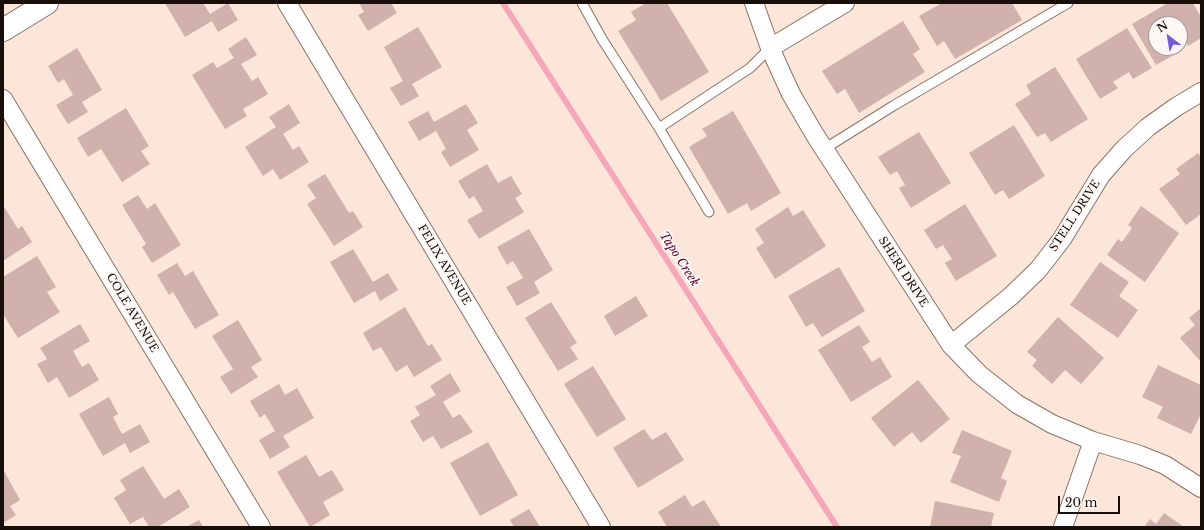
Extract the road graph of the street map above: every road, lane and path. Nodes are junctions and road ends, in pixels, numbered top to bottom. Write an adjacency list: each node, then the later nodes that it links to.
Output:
1 (47, 3): 7 (street)
2 (287, 3): 18 (street, FELIX AVENUE)
3 (582, 3): 11 (lane)
4 (754, 3): 8 (street, SHERI DRIVE)
5 (844, 3): 8 (street)
6 (1068, 3): 12 (lane)
7 (3, 30)
8 (770, 48): 11 (lane); 12 (street, SHERI DRIVE)
9 (1201, 92): 14 (street, STELL DRIVE)
10 (3, 99): 17 (street, COLE AVENUE)
11 (659, 128): 13 (lane)
12 (824, 149): 14 (street, SHERI DRIVE)
13 (709, 212)
14 (951, 345): 15 (street, SHERI DRIVE)
15 (1093, 441): 16 (street, SHERI DRIVE); 19 (street)
16 (1201, 488)
17 (261, 527)
18 (601, 527)
19 (1063, 527)

